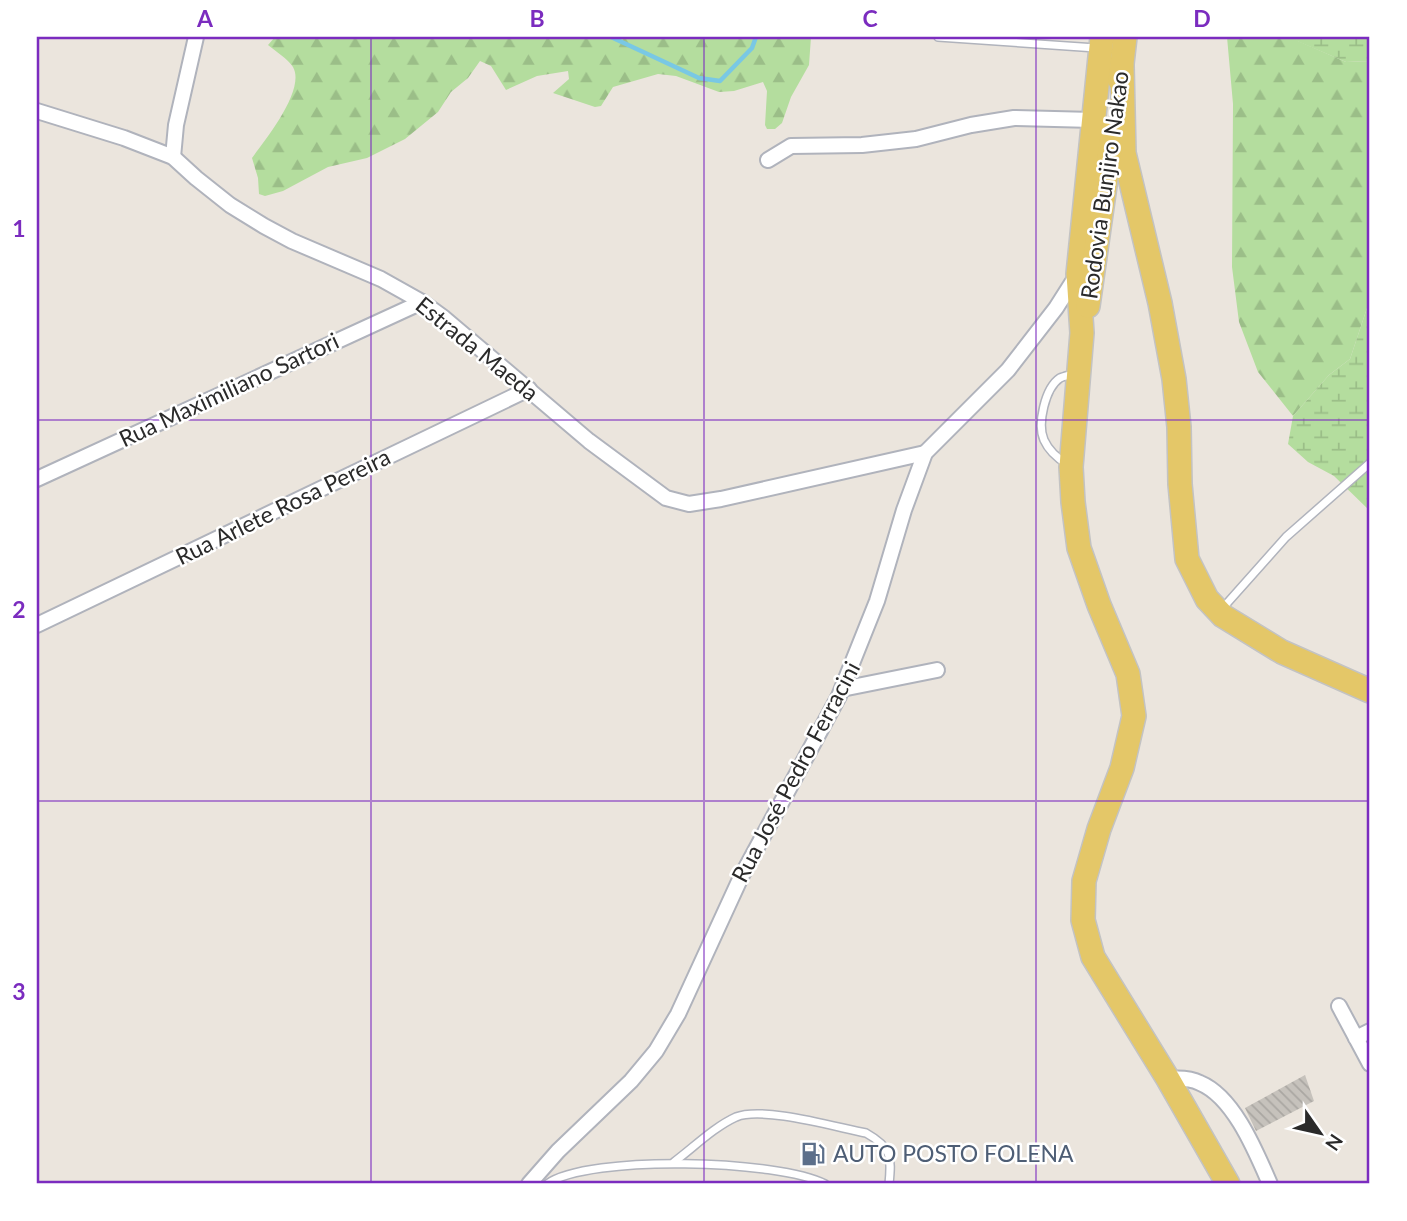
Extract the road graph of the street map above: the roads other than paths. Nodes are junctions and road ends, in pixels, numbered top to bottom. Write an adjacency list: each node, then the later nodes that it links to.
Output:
1 (196, 37): 8 (street)
2 (938, 37): 4 (lane)
3 (1125, 37): 5 (main road, Rodovia Bunjiro Nakao)
4 (1103, 41): 7 (main road, Rodovia Bunjiro Nakao); 10 (main road)
5 (1122, 66): 10 (main road, Rodovia Bunjiro Nakao); 11 (main road)
6 (37, 111): 8 (street, Estrada Maeda)
7 (1093, 120): 9 (street); 12 (main road, Rodovia Bunjiro Nakao)
8 (173, 157): 13 (street, Estrada Maeda)
9 (768, 160)
10 (1108, 164): 11 (main road); 14 (main road, Rodovia Bunjiro Nakao)
11 (1141, 232): 21 (main road)
12 (1078, 274): 14 (main road, Rodovia Bunjiro Nakao); 17 (street, Rua José Pedro Ferracini)
13 (422, 302): 16 (street, Estrada Maeda); 20 (street, Rua Maximiliano Sartori)
14 (1082, 333): 15 (main road, Rodovia Bunjiro Nakao)
15 (1080, 372): 19 (main road, Rodovia Bunjiro Nakao); 19 (lane)
16 (529, 388): 17 (street, Estrada Maeda); 22 (street, Rua Arlete Rosa Pereira)
17 (925, 453): 24 (street, Rua José Pedro Ferracini)
18 (1370, 463): 21 (lane)
19 (1071, 467): 30 (main road, Rodovia Bunjiro Nakao)
20 (37, 479)
21 (1219, 612): 25 (main road)
22 (37, 625)
23 (937, 670): 24 (street)
24 (842, 690): 32 (street, Rua José Pedro Ferracini)
25 (1370, 691)
26 (1339, 1006): 28 (street)
27 (1370, 1031): 28 (street)
28 (1356, 1038): 29 (street)
29 (1370, 1064)
30 (1168, 1079): 36 (main road, Rodovia Bunjiro Nakao); 37 (street)
31 (674, 1162): 33 (lane); 34 (lane); 35 (lane)
32 (529, 1184)
33 (547, 1184)
34 (825, 1184)
35 (889, 1184)
36 (1228, 1184)
37 (1270, 1184)

